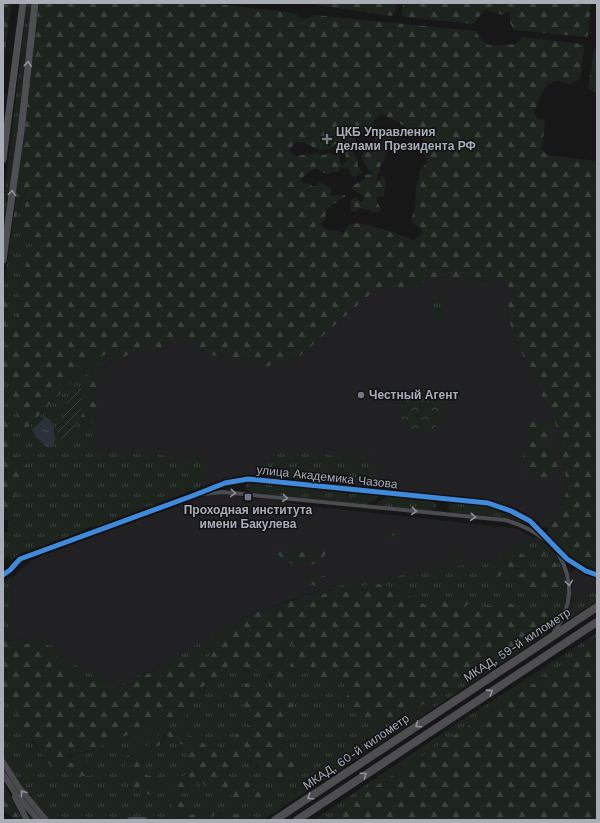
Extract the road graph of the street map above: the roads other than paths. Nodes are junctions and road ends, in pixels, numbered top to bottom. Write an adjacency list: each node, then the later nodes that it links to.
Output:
1 (21, 3): 3 (main road)
2 (35, 3): 4 (main road, one-way to 2)
3 (3, 159)
4 (3, 260)
5 (192, 496): 6 (street, улица Академика Чазова, one-way to 6); 6 (street, улица Академика Чазова); 7 (street, улица Академика Чазова)
6 (554, 546): 8 (street, улица Академика Чазова); 11 (street, улица Академика Чазова, one-way to 11)
7 (3, 575)
8 (597, 575)
9 (597, 607): 11 (highway, МКАД, 59-й километр)
10 (597, 622): 13 (highway, МКАД, 59-й километр, one-way to 10)
11 (550, 638): 12 (highway, МКАД, 59-й километр)
12 (450, 703): 22 (highway, МКАД, 60-й километр, one-way to 22)
13 (457, 713): 16 (highway, МКАД, 60-й километр, one-way to 13)
14 (3, 762): 19 (main road, one-way to 14)
15 (4, 776): 17 (main road); 18 (main road)
16 (311, 811): 23 (highway, МКАД, 60-й километр); 24 (main road)
17 (27, 820)
18 (38, 820)
19 (46, 820)
20 (130, 820): 21 (main road)
21 (144, 820)
22 (276, 820)
23 (297, 820)
24 (301, 820)

